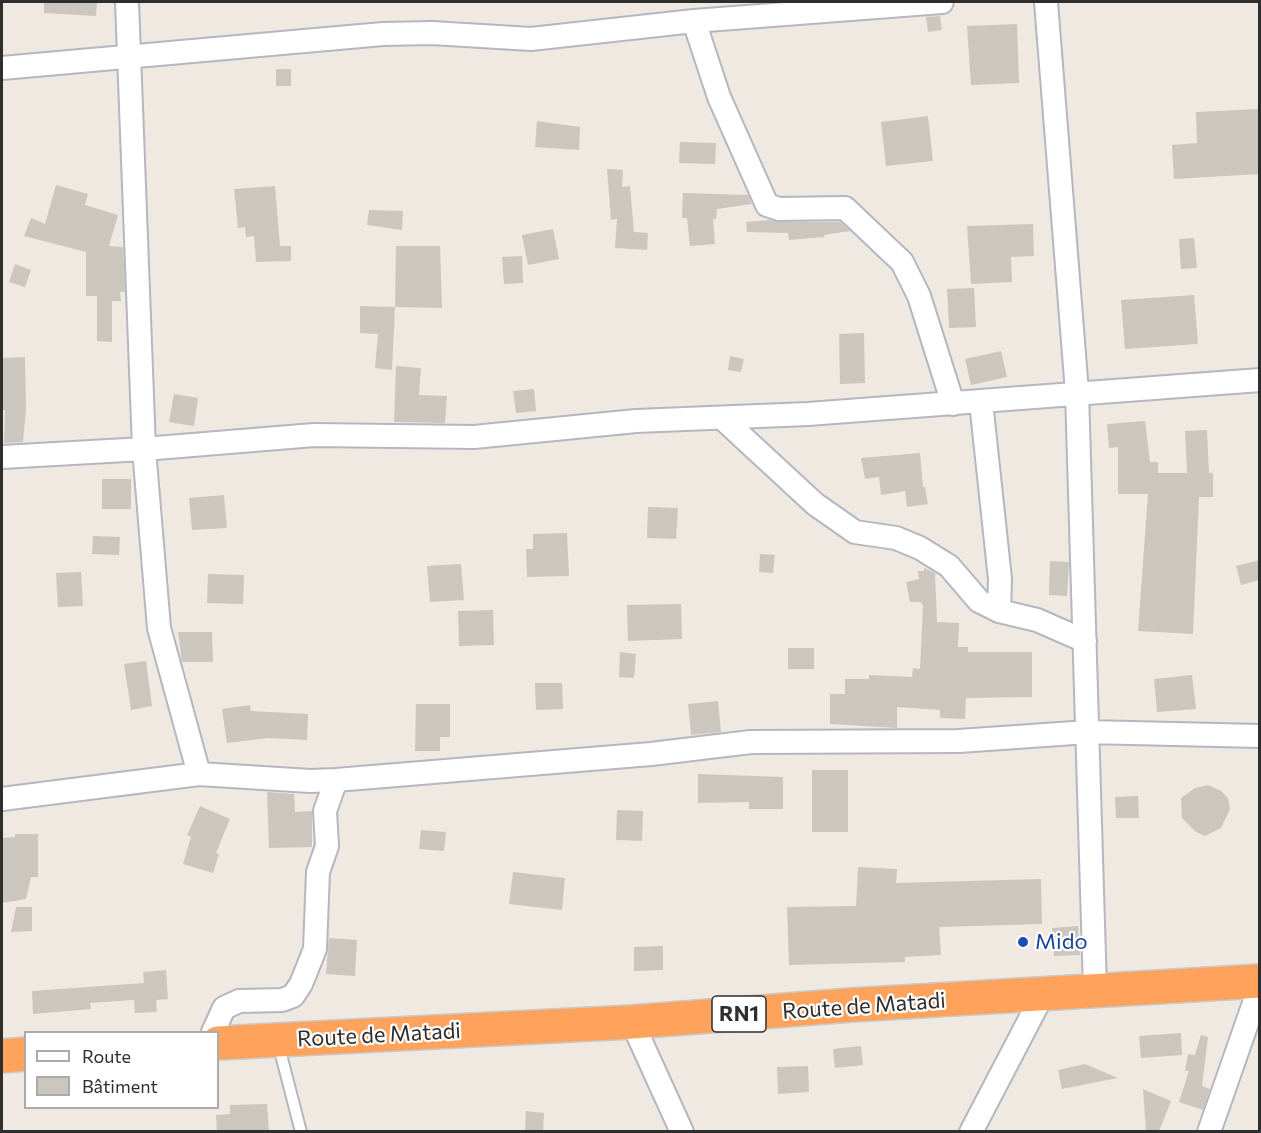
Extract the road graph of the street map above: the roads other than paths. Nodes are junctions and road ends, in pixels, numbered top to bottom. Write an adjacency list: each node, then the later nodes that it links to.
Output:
1 (127, 2): 5 (street)
2 (942, 2): 4 (street)
3 (1046, 2): 8 (street)
4 (694, 21): 5 (street); 10 (street)
5 (128, 58): 6 (street); 12 (street)
6 (2, 68)
7 (1260, 380): 8 (street)
8 (1077, 392): 9 (street); 15 (street)
9 (981, 402): 10 (street); 14 (street)
10 (953, 404): 11 (street)
11 (722, 418): 12 (street); 14 (street)
12 (144, 449): 13 (street); 18 (street)
13 (2, 457)
14 (999, 611): 15 (street)
15 (1085, 641): 16 (street)
16 (1088, 732): 17 (street); 19 (street); 23 (street)
17 (1260, 736)
18 (199, 774): 19 (street); 20 (street)
19 (336, 780): 26 (street)
20 (2, 799)
21 (1260, 981): 23 (highway, Route de Matadi / RN1)
22 (1260, 986): 34 (street)
23 (1095, 990): 24 (highway, Route de Matadi / RN1)
24 (1042, 996): 25 (highway, Route de Matadi / RN1); 33 (street)
25 (632, 1022): 27 (highway, Route de Matadi / RN1); 32 (street)
26 (213, 1031)
27 (278, 1040): 28 (highway, Route de Matadi / RN1); 31 (lane)
28 (219, 1044)
29 (24, 1054): 30 (highway)
30 (2, 1056)
31 (301, 1131)
32 (682, 1131)
33 (971, 1131)
34 (1209, 1131)

